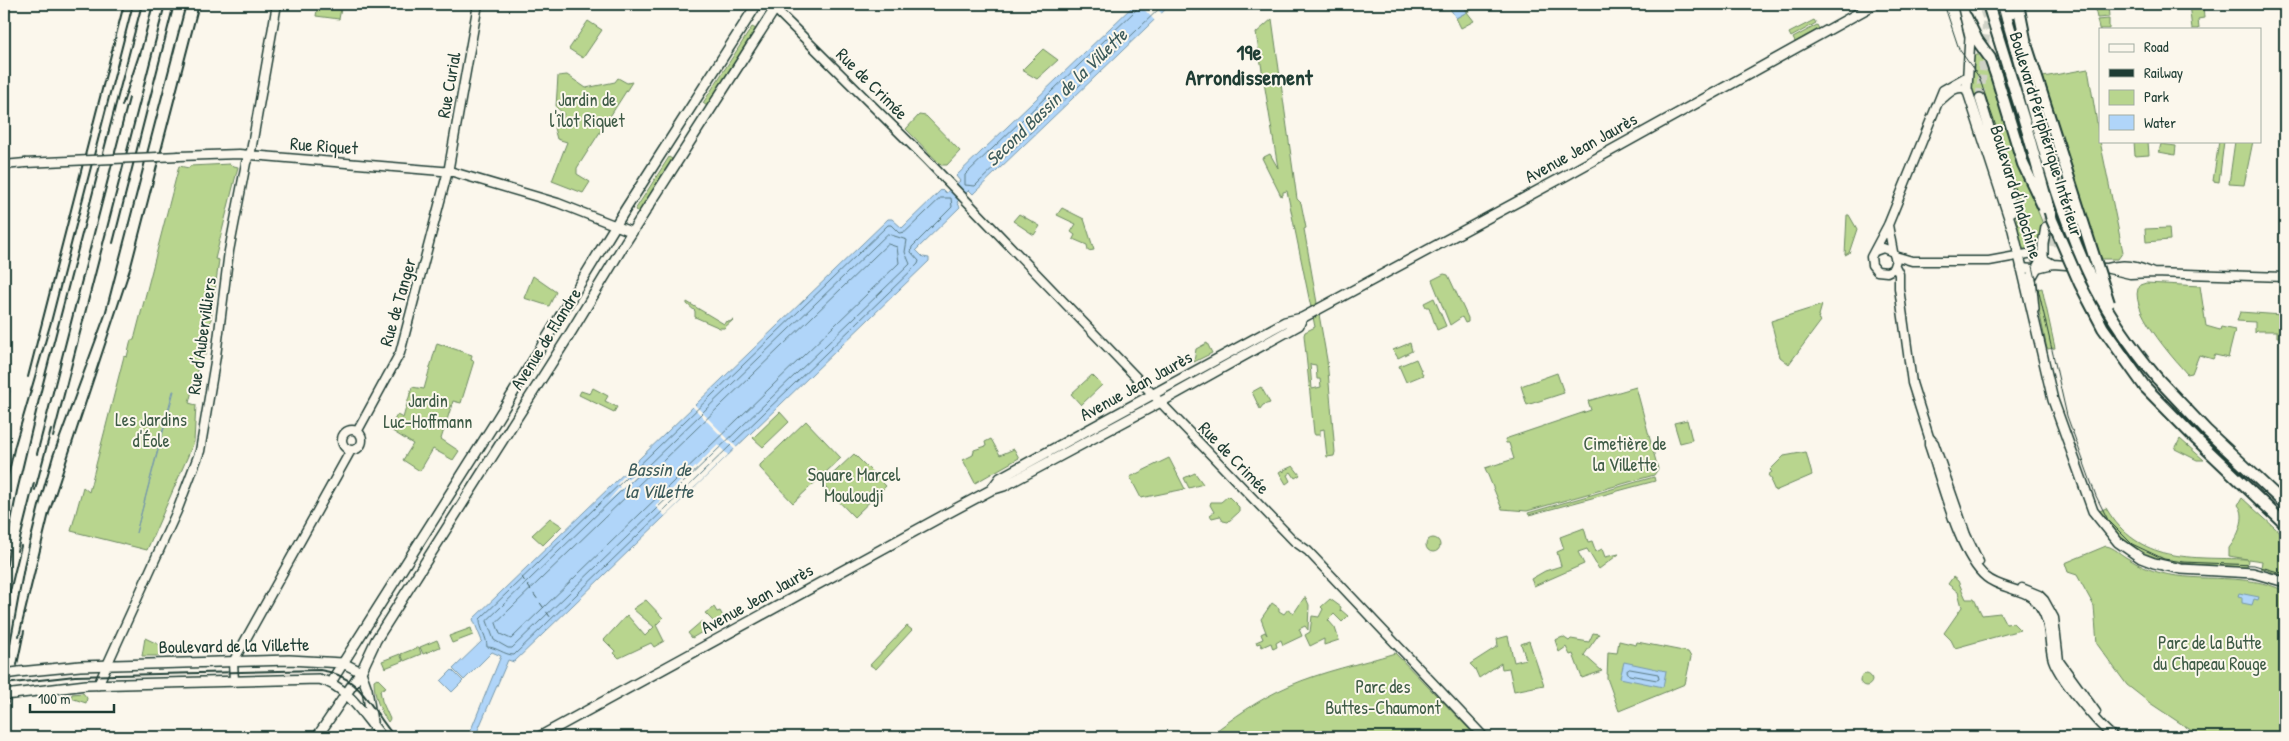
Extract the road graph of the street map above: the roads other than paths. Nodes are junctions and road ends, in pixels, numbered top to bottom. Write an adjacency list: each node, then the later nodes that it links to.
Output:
1 (277, 4): 15 (street, Rue d'Aubervilliers)
2 (478, 4): 17 (street, Rue Curial)
3 (757, 4): 19 (main road, Avenue de Flandre)
4 (1875, 4): 36 (main road, Avenue Jean Jaurès)
5 (1962, 4): 10 (main road, Boulevard d'Indochine)
6 (1988, 4): 18 (highway, Boulevard Périphérique Intérieur, bridge)
7 (2003, 4): 37 (highway, bridge)
8 (2018, 4): 37 (highway, bridge)
9 (775, 5): 22 (main road, Avenue de Flandre); 38 (street, Rue de Crimée)
10 (1966, 17): 11 (main road, Boulevard d'Indochine); 18 (highway, bridge)
11 (1966, 77): 12 (main road, Boulevard d'Indochine); 14 (street)
12 (1967, 89): 14 (street); 21 (main road, Boulevard d'Indochine)
13 (1980, 98): 21 (main road)
14 (1940, 101): 20 (street)
15 (250, 155): 16 (street, Rue Riquet, bridge); 17 (street, Rue Riquet); 49 (street, Rue d'Aubervilliers)
16 (4, 165)
17 (448, 172): 19 (street, Rue Riquet); 40 (street, Rue de Tanger)
18 (2049, 223): 27 (main road); 45 (highway, Boulevard Périphérique Intérieur, bridge)
19 (616, 225): 22 (street, Rue Riquet); 48 (main road, Avenue de Flandre)
20 (1888, 225): 24 (street); 25 (street)
21 (2013, 230): 26 (main road, Boulevard d'Indochine)
22 (632, 232): 50 (main road, Avenue de Flandre)
23 (2051, 246): 27 (main road)
24 (1875, 251): 25 (street); 29 (street)
25 (1894, 254): 26 (street); 29 (street)
26 (2019, 256): 27 (street); 30 (main road, Boulevard d'Indochine)
27 (2044, 257): 28 (street); 31 (main road, Boulevard d'Indochine)
28 (2053, 264): 31 (street); 32 (street)
29 (1892, 268): 41 (street)
30 (2021, 268): 31 (street); 35 (main road, Boulevard d'Indochine)
31 (2039, 268): 35 (main road, Boulevard d'Indochine)
32 (2105, 268): 33 (street); 33 (street)
33 (2153, 273): 34 (street)
34 (2285, 277)
35 (2034, 317): 46 (main road, Boulevard d'Indochine)
36 (1300, 321): 38 (main road, Avenue Jean Jaurès); 39 (main road, Avenue Jean Jaurès)
37 (2115, 321): 44 (highway, bridge)
38 (1153, 395): 39 (street, Rue de Crimée); 43 (main road, Avenue Jean Jaurès)
39 (1161, 402): 43 (main road, Avenue Jean Jaurès); 61 (street, Rue de Crimée)
40 (357, 432): 42 (street); 42 (street)
41 (1929, 437): 62 (street); 63 (street)
42 (351, 450): 47 (street)
43 (991, 490): 60 (main road, Avenue Jean Jaurès)
44 (2285, 504)
45 (2285, 524)
46 (2285, 582)
47 (233, 662): 48 (main road, Boulevard de la Villette); 49 (main road, Boulevard de la Villette); 52 (street)
48 (343, 663): 50 (main road, Boulevard de la Villette); 53 (main road, Avenue de Flandre)
49 (106, 666): 51 (main road, Boulevard de la Villette, bridge); 54 (street, Rue d'Aubervilliers)
50 (360, 672): 56 (main road, Avenue de Flandre); 57 (main road)
51 (4, 674)
52 (234, 681): 53 (main road, Boulevard de la Villette); 54 (main road, Boulevard de la Villette)
53 (331, 682): 56 (main road, Boulevard de la Villette)
54 (98, 685): 55 (main road, Boulevard de la Villette)
55 (8, 694)
56 (346, 694): 57 (main road, Boulevard de la Villette); 58 (main road, Avenue de Flandre)
57 (372, 722): 59 (main road)
58 (317, 737)
59 (382, 737)
60 (539, 737)
61 (1484, 737)
62 (2114, 737)
63 (2120, 737)

